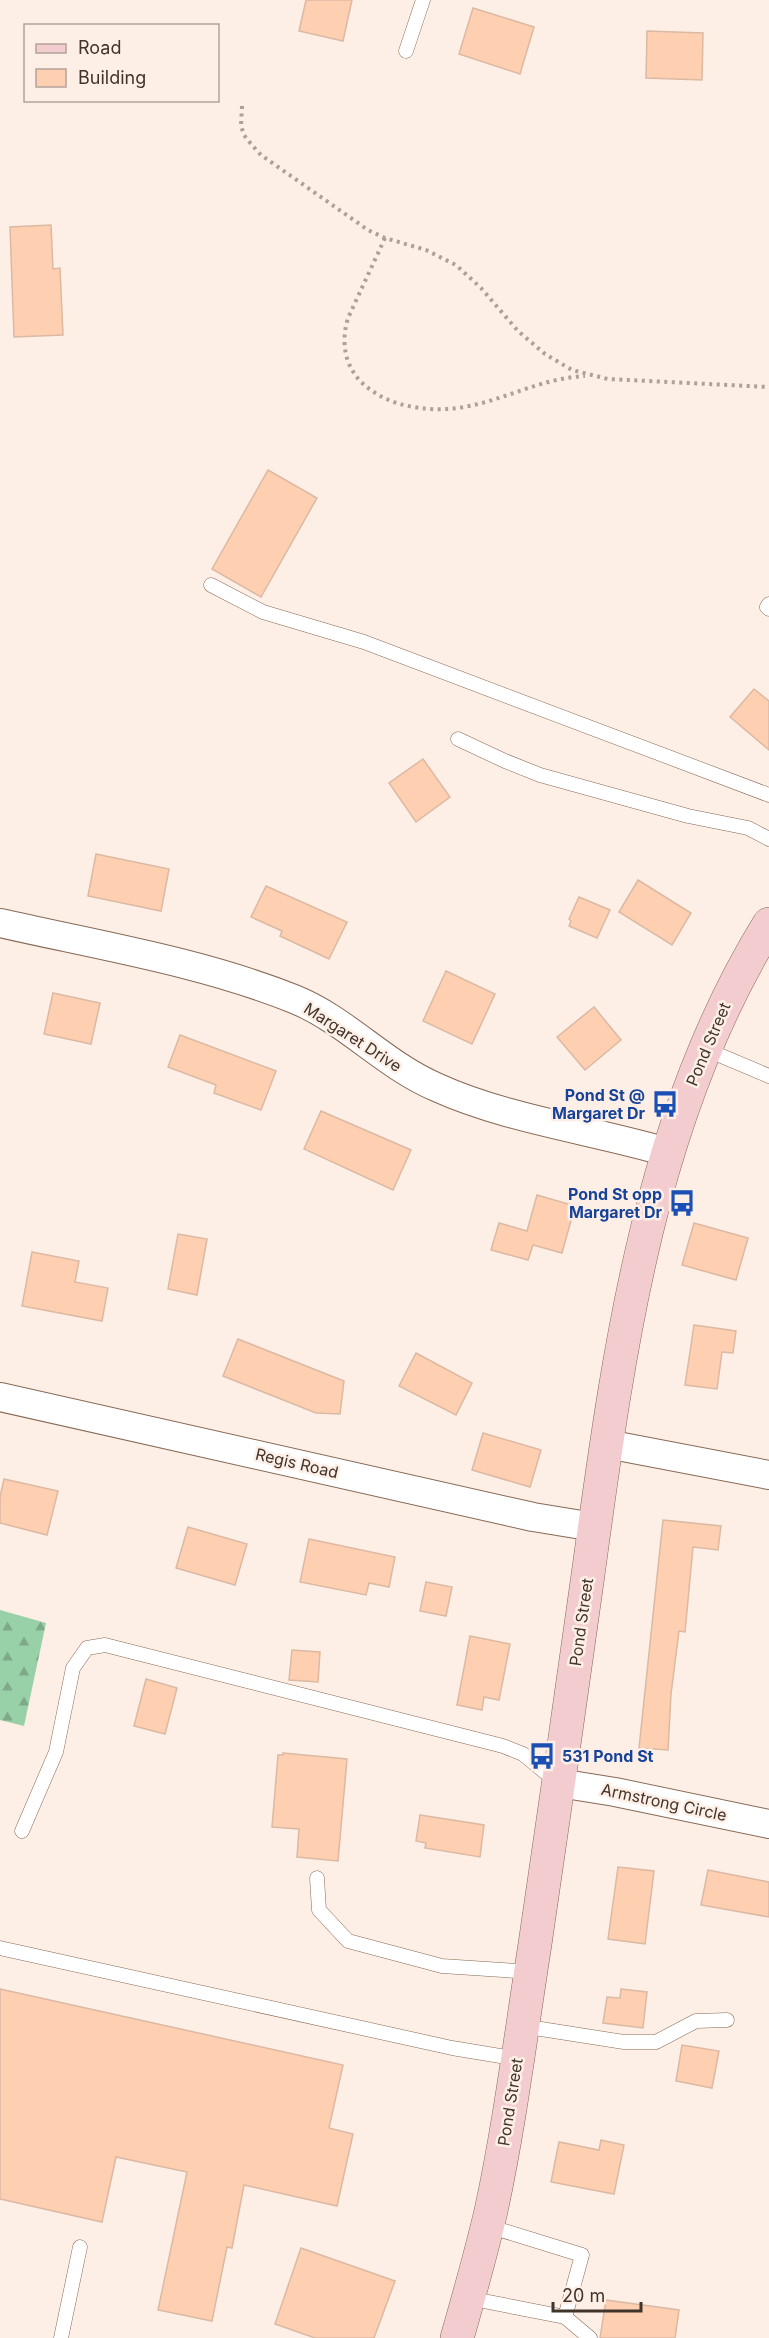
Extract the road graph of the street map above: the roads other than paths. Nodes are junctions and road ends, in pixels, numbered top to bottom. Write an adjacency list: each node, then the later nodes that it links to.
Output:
1 (423, 0): 2 (lane)
2 (406, 51)
3 (211, 585): 7 (lane)
4 (769, 604): 5 (lane)
5 (769, 609)
6 (459, 739): 8 (lane)
7 (769, 795)
8 (769, 838)
9 (0, 923): 13 (street, Margaret Drive)
10 (769, 924): 11 (main road, Pond Street)
11 (705, 1049): 12 (lane); 13 (main road, Pond Street)
12 (769, 1076)
13 (667, 1152): 15 (main road, Pond Street)
14 (0, 1397): 17 (street, Regis Road)
15 (607, 1444): 16 (street); 17 (main road, Pond Street)
16 (769, 1475)
17 (594, 1527): 18 (main road, Pond Street)
18 (559, 1783): 19 (street, Armstrong Circle); 20 (lane); 23 (main road, Pond Street)
19 (769, 1824)
20 (22, 1831)
21 (317, 1878): 23 (lane)
22 (0, 1948): 26 (lane)
23 (531, 1972): 25 (main road, Pond Street)
24 (727, 2020): 25 (lane)
25 (522, 2026): 26 (main road, Pond Street)
26 (518, 2059): 27 (main road, Pond Street)
27 (487, 2225): 29 (main road, Pond Street); 30 (lane)
28 (80, 2247): 31 (lane)
29 (468, 2298): 30 (lane); 32 (main road, Pond Street)
30 (565, 2317): 33 (lane)
31 (61, 2338)
32 (457, 2338)
33 (590, 2338)

